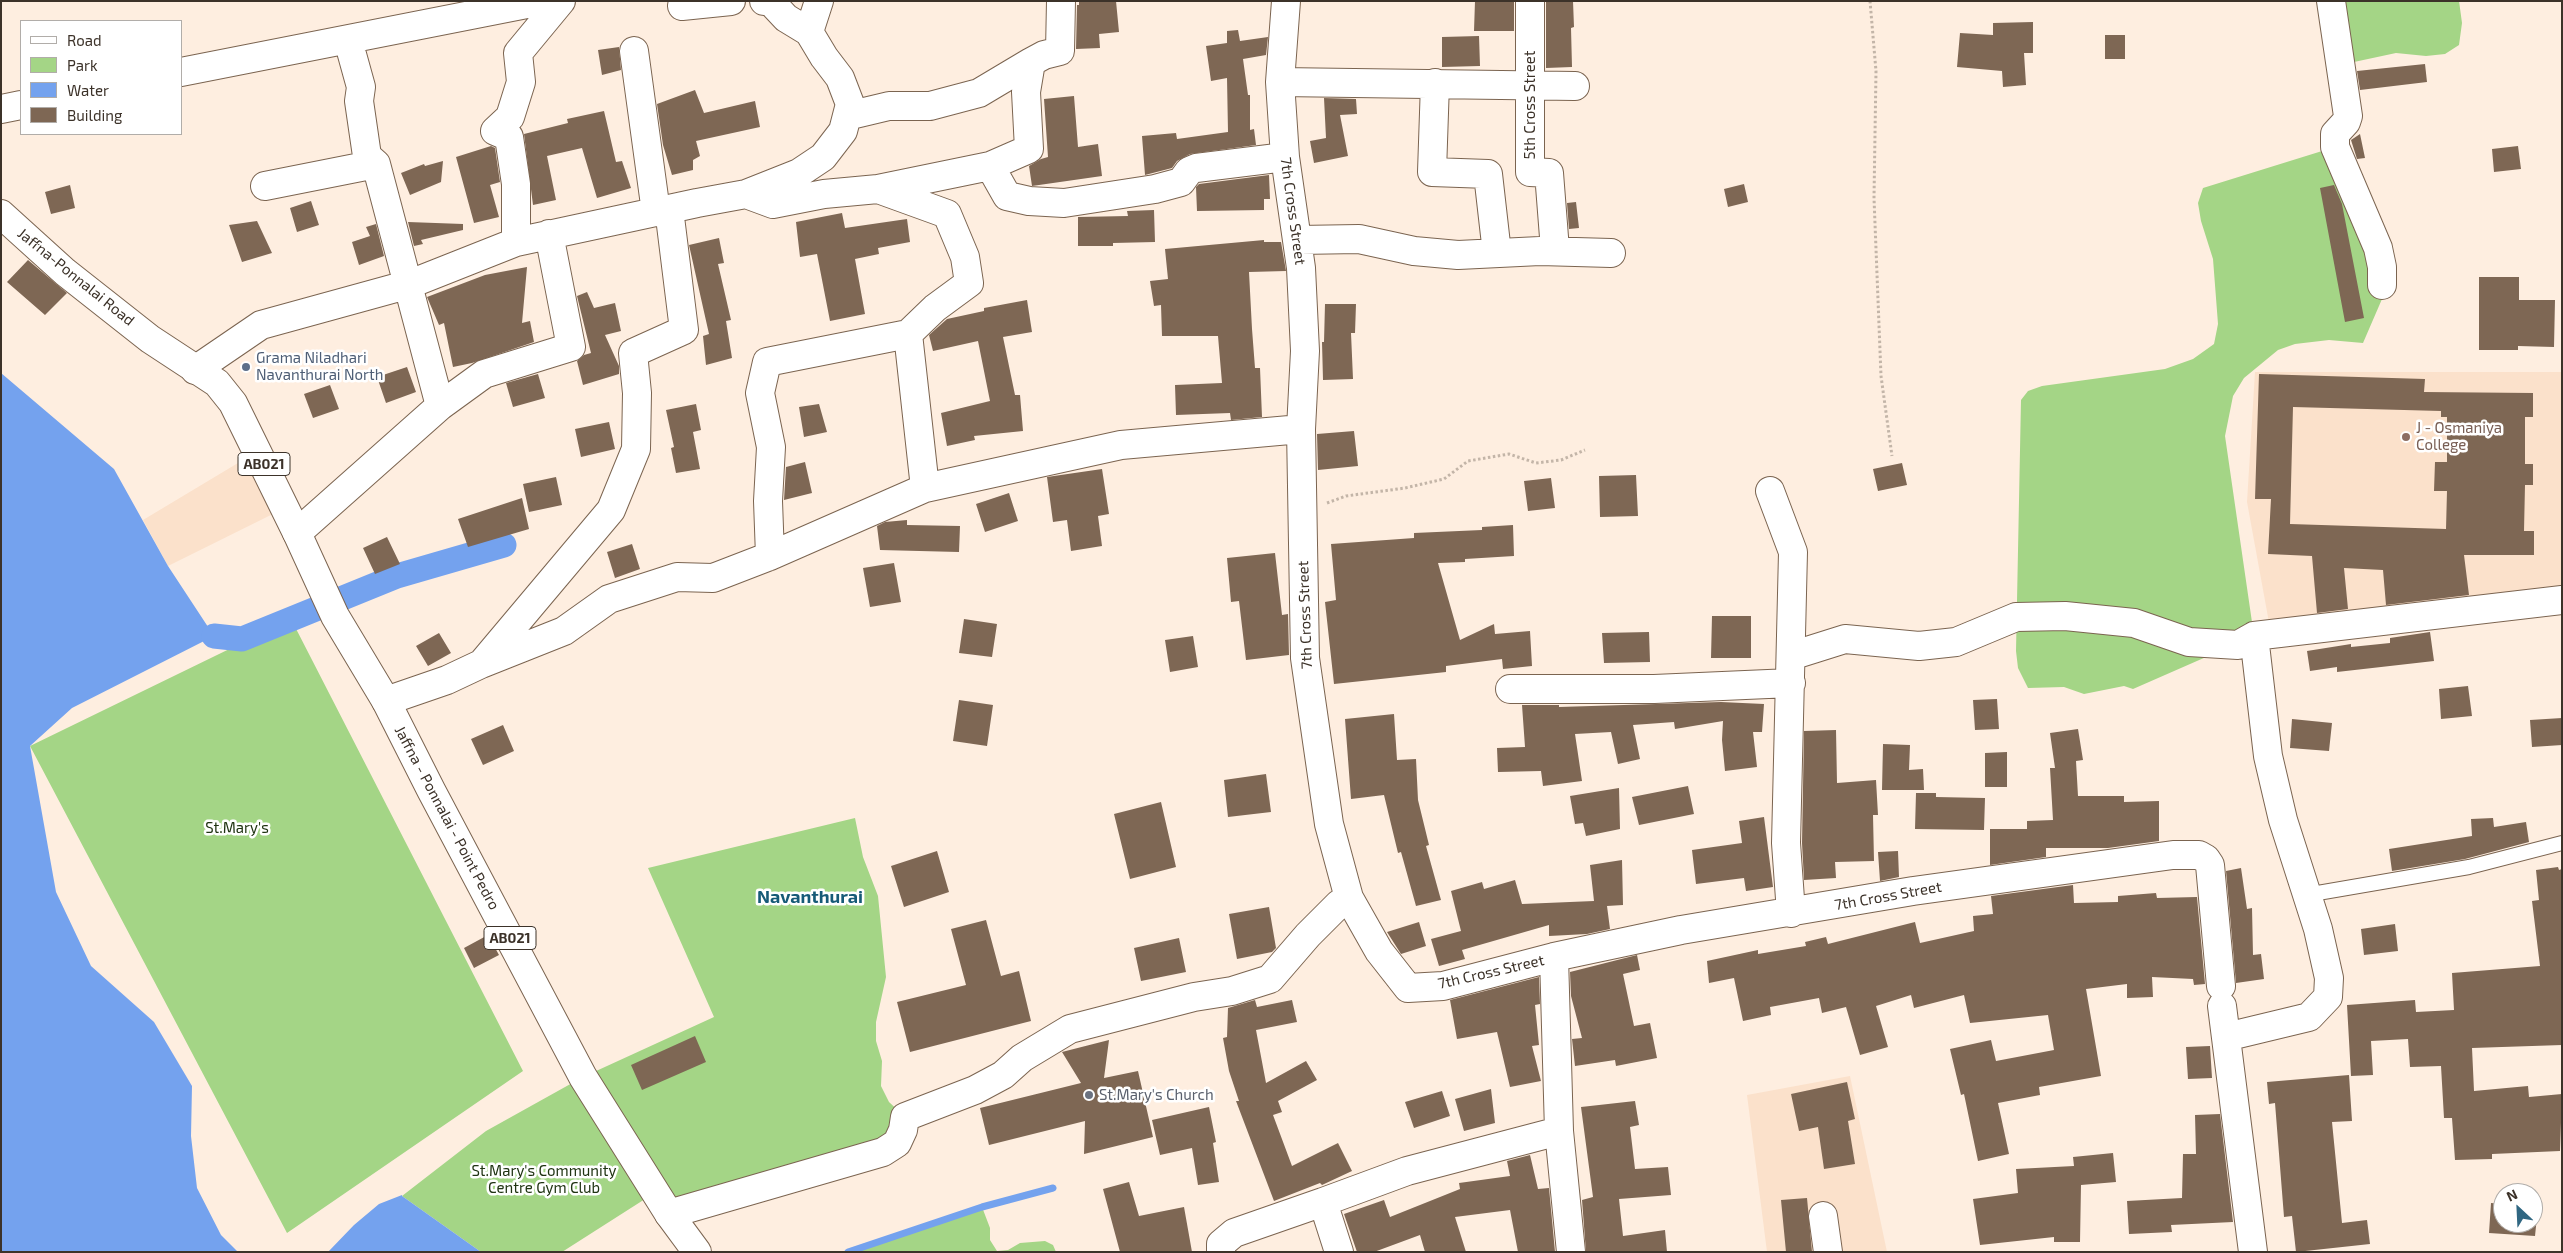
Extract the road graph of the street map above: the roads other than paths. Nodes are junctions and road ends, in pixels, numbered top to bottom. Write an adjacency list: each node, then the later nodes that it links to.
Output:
1 (542, 1): 12 (street)
2 (562, 1): 35 (street)
3 (683, 1): 4 (street)
4 (731, 1)
5 (819, 1): 11 (street)
6 (1061, 1): 14 (street)
7 (1286, 1): 16 (street, 7th Cross Street)
8 (1530, 1): 18 (street, 5th Cross Street)
9 (2330, 1): 40 (street)
10 (769, 2): 11 (street)
11 (809, 32): 24 (street)
12 (348, 40): 15 (street); 26 (street)
13 (634, 51): 31 (street)
14 (1030, 62): 20 (street); 22 (street)
15 (182, 72)
16 (1280, 82): 17 (street); 25 (street, 7th Cross Street)
17 (1435, 83): 18 (street); 37 (street)
18 (1530, 85): 19 (street); 36 (street, 5th Cross Street)
19 (1575, 86)
20 (979, 93): 22 (street); 24 (street)
21 (20, 105): 23 (street)
22 (1027, 108): 27 (street)
23 (1, 109)
24 (847, 116): 30 (street)
25 (1285, 157): 27 (street); 34 (street, 7th Cross Street)
26 (376, 164): 28 (street); 39 (street)
27 (990, 166): 29 (street)
28 (265, 186)
29 (878, 189): 30 (street); 41 (street)
30 (746, 194): 31 (street)
31 (662, 211): 33 (street); 52 (street)
32 (1, 214): 42 (street, Jaffna-Ponnalai Road / AB021)
33 (549, 234): 35 (street); 43 (street)
34 (1298, 240): 37 (street); 44 (street, 7th Cross Street)
35 (516, 242): 39 (street)
36 (1555, 250): 37 (street); 38 (street)
37 (1497, 253)
38 (1611, 253)
39 (410, 284): 42 (street); 43 (street)
40 (2382, 285)
41 (908, 334): 45 (street); 48 (street)
42 (186, 364): 47 (street, AB021)
43 (440, 406): 47 (street)
44 (1301, 429): 45 (street); 58 (street, 7th Cross Street)
45 (925, 488): 48 (street)
46 (1770, 491): 51 (street)
47 (298, 533): 55 (street, Jaffna - Ponnalai - Point Pedro / AB021)
48 (770, 556): 52 (street)
49 (2562, 600): 50 (street)
50 (2254, 636): 51 (street); 57 (street)
51 (1791, 656): 53 (street)
52 (481, 664): 55 (street)
53 (1791, 683): 54 (street); 59 (street)
54 (1510, 689)
55 (386, 701): 64 (street, Jaffna - Ponnalai - Point Pedro / AB021)
56 (2562, 843): 57 (lane)
57 (2306, 895): 61 (street)
58 (1349, 898): 60 (street, 7th Cross Street); 64 (street)
59 (1791, 913): 60 (street, 7th Cross Street); 61 (street, 7th Cross Street)
60 (1554, 958): 62 (street)
61 (2226, 1037): 71 (street, 7th Cross Street)
62 (1560, 1131): 63 (street); 69 (street)
63 (1323, 1202): 67 (street); 68 (street)
64 (669, 1214): 66 (street, Jaffna - Ponnalai - Point Pedro / AB021)
65 (1823, 1216): 70 (street)
66 (697, 1252)
67 (1221, 1252)
68 (1339, 1252)
69 (1571, 1252)
70 (1828, 1252)
71 (2253, 1252)

